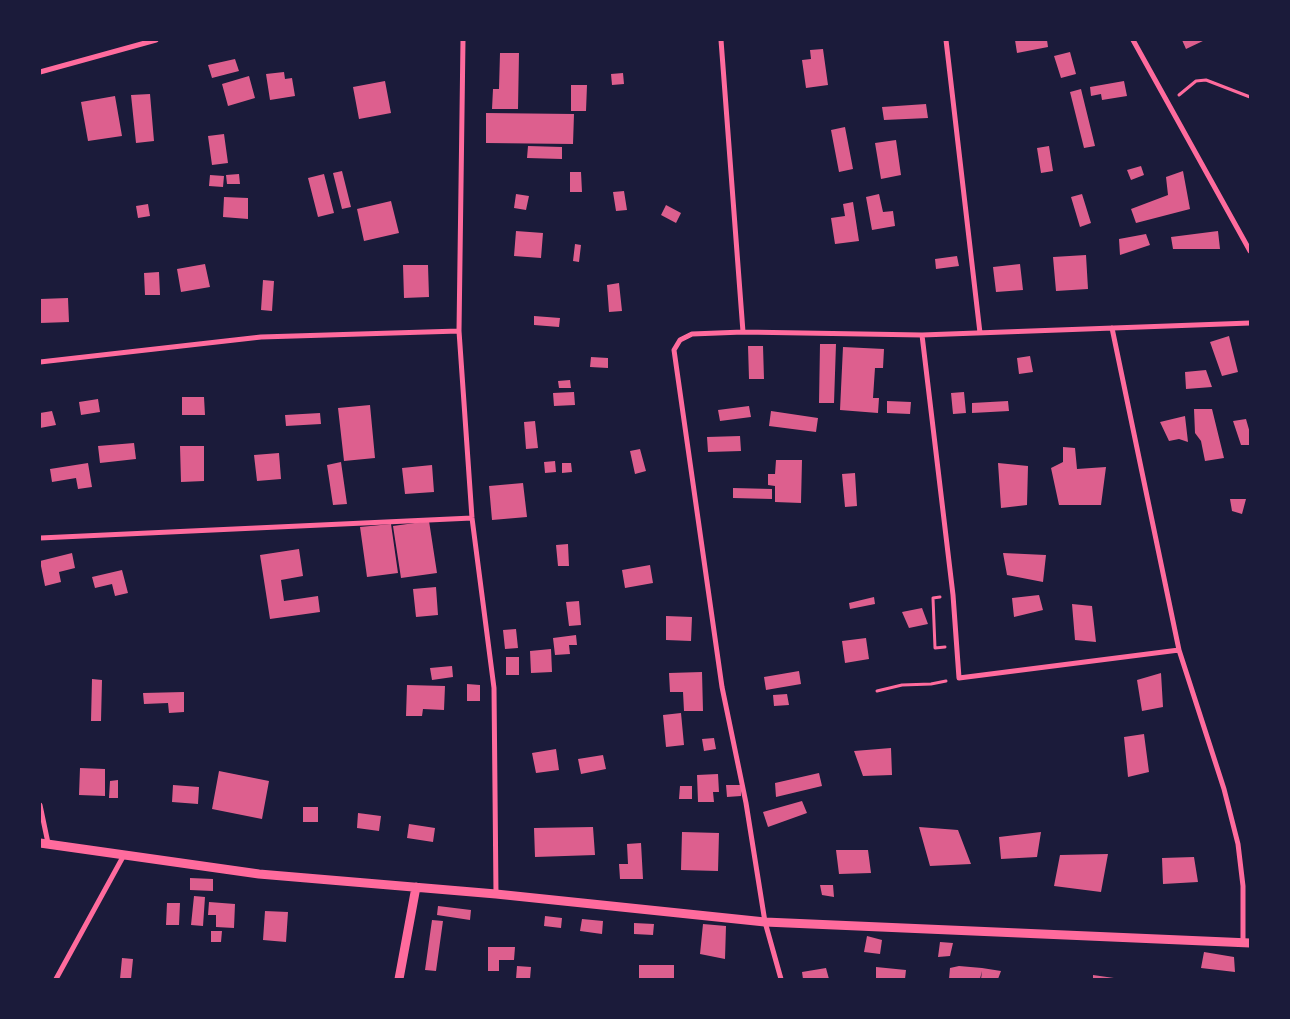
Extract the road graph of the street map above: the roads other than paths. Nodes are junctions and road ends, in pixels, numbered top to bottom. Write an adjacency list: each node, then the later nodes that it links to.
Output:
1 (156, 40): 6 (street)
2 (464, 40): 10 (street)
3 (721, 40): 11 (street)
4 (946, 40): 12 (street)
5 (1133, 40): 7 (street)
6 (40, 72)
7 (1250, 250)
8 (1250, 322): 9 (street)
9 (1112, 328): 12 (street); 17 (street)
10 (459, 331): 14 (street); 15 (street)
11 (743, 332): 13 (street); 23 (street)
12 (980, 333): 13 (street)
13 (922, 335): 17 (street)
14 (40, 362)
15 (472, 518): 16 (street); 22 (street)
16 (40, 538)
17 (1179, 650): 24 (street)
18 (40, 805): 19 (street)
19 (44, 843): 20 (street)
20 (124, 855): 21 (street); 25 (street)
21 (416, 887): 22 (street); 26 (street)
22 (496, 894): 23 (street)
23 (765, 922): 24 (street); 27 (street)
24 (1247, 942)
25 (56, 979)
26 (399, 979)
27 (781, 979)

